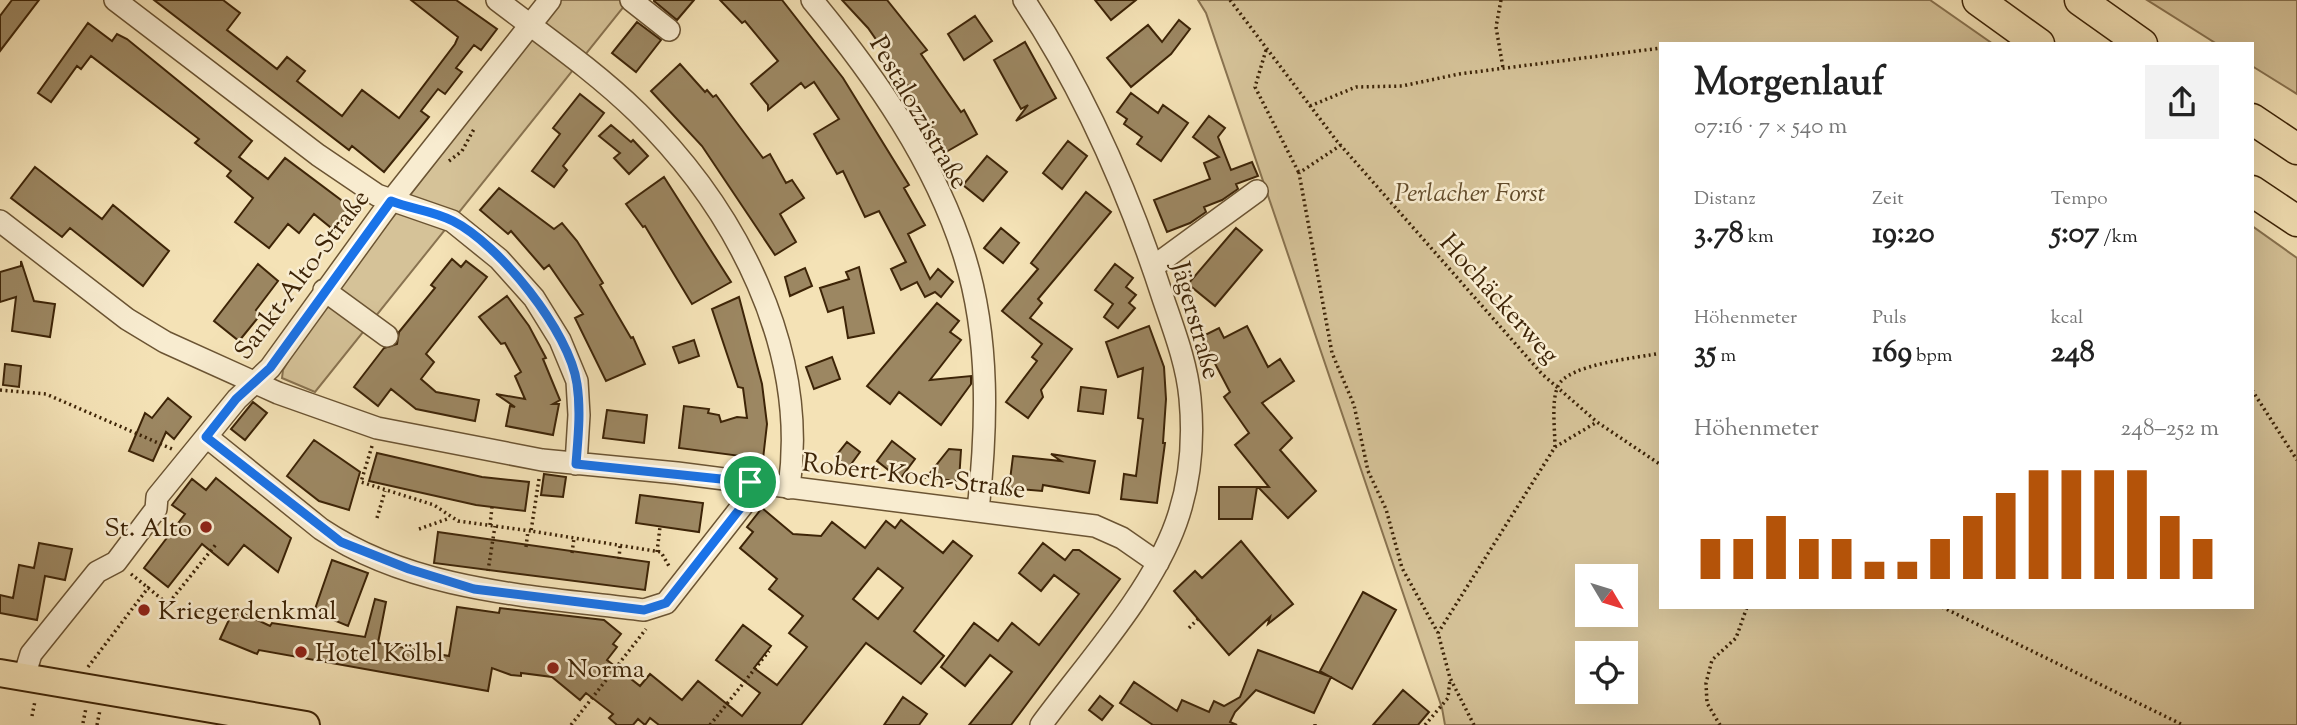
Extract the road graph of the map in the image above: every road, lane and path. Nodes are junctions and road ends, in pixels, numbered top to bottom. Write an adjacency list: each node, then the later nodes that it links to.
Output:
1 (115, 0): 25 (street)
2 (497, 0): 11 (street)
3 (550, 0): 11 (street, Sankt-Alto-Straße)
4 (631, 0): 12 (street)
5 (812, 0): 49 (street, Pestalozzistraße)
6 (1024, 0): 28 (street, Jägerstraße)
7 (1230, 0): 16 (path, Hochäckerweg)
8 (1501, 0): 17 (path)
9 (1978, 0): 13 (highway)
10 (2080, 0): 14 (highway)
11 (530, 25): 25 (street, Sankt-Alto-Straße); 46 (street)
12 (669, 30)
13 (2036, 42)
14 (2139, 42)
15 (1659, 48): 17 (path)
16 (1267, 49): 18 (path, Hochäckerweg); 22 (path)
17 (1503, 68): 18 (path)
18 (1310, 106): 20 (path, Hochäckerweg)
19 (2254, 120): 21 (highway)
20 (1341, 145): 22 (path); 33 (path, Hochäckerweg)
21 (2297, 149)
22 (1299, 173): 71 (path)
23 (1257, 191): 28 (street)
24 (2254, 192): 26 (highway)
25 (391, 201): 29 (street, Sankt-Alto-Straße); 43 (street)
26 (2297, 221)
27 (2, 227): 32 (street, Robert-Koch-Straße)
28 (1153, 267): 63 (street, Jägerstraße)
29 (324, 290): 30 (street); 32 (street, Sankt-Alto-Straße)
30 (387, 336)
31 (1659, 353): 33 (path)
32 (255, 383): 37 (street, Robert-Koch-Straße); 38 (street, Sankt-Alto-Straße)
33 (1556, 388): 36 (path, Hochäckerweg); 39 (path)
34 (0, 390): 40 (path)
35 (2254, 393): 42 (path)
36 (1597, 422): 39 (path); 44 (path, Hochäckerweg)
37 (377, 428): 41 (street, Robert-Koch-Straße); 47 (path)
38 (206, 437): 40 (street, Sankt-Alto-Straße); 65 (street)
39 (1555, 447): 71 (path)
40 (190, 457): 75 (street, Sankt-Alto-Straße)
41 (542, 460): 43 (street, Robert-Koch-Straße); 55 (path)
42 (2297, 460)
43 (576, 464): 45 (street, Robert-Koch-Straße)
44 (1659, 464)
45 (750, 482): 46 (street, Robert-Koch-Straße); 64 (street)
46 (789, 488): 49 (street, Robert-Koch-Straße)
47 (386, 491): 50 (path); 51 (path)
48 (492, 507): 52 (path)
49 (978, 511): 63 (street, Robert-Koch-Straße)
50 (450, 518): 52 (path); 54 (path)
51 (377, 519)
52 (492, 525): 55 (path); 65 (path)
53 (660, 527): 60 (path)
54 (419, 529)
55 (529, 531): 56 (path); 59 (path)
56 (574, 538): 58 (path); 61 (path)
57 (217, 544): 73 (path)
58 (620, 546): 60 (path); 62 (path)
59 (526, 547)
60 (656, 552): 64 (path)
61 (572, 553)
62 (619, 559)
63 (1158, 563): 82 (street, Jägerstraße)
64 (683, 583): 66 (street)
65 (459, 584): 66 (street)
66 (666, 603): 80 (path)
67 (1745, 609): 85 (path)
68 (1946, 609): 86 (path)
69 (1200, 617): 70 (path)
70 (1189, 628)
71 (1438, 633): 74 (path)
72 (769, 651): 81 (path)
73 (88, 667)
74 (1450, 678): 83 (path); 84 (path)
75 (20, 681): 77 (path); 79 (main road)
76 (86, 703): 78 (path)
77 (32, 716)
78 (83, 723)
79 (306, 725)
80 (571, 725)
81 (710, 725)
82 (1041, 725)
83 (1426, 725)
84 (1474, 725)
85 (1720, 725)
86 (2183, 725)

